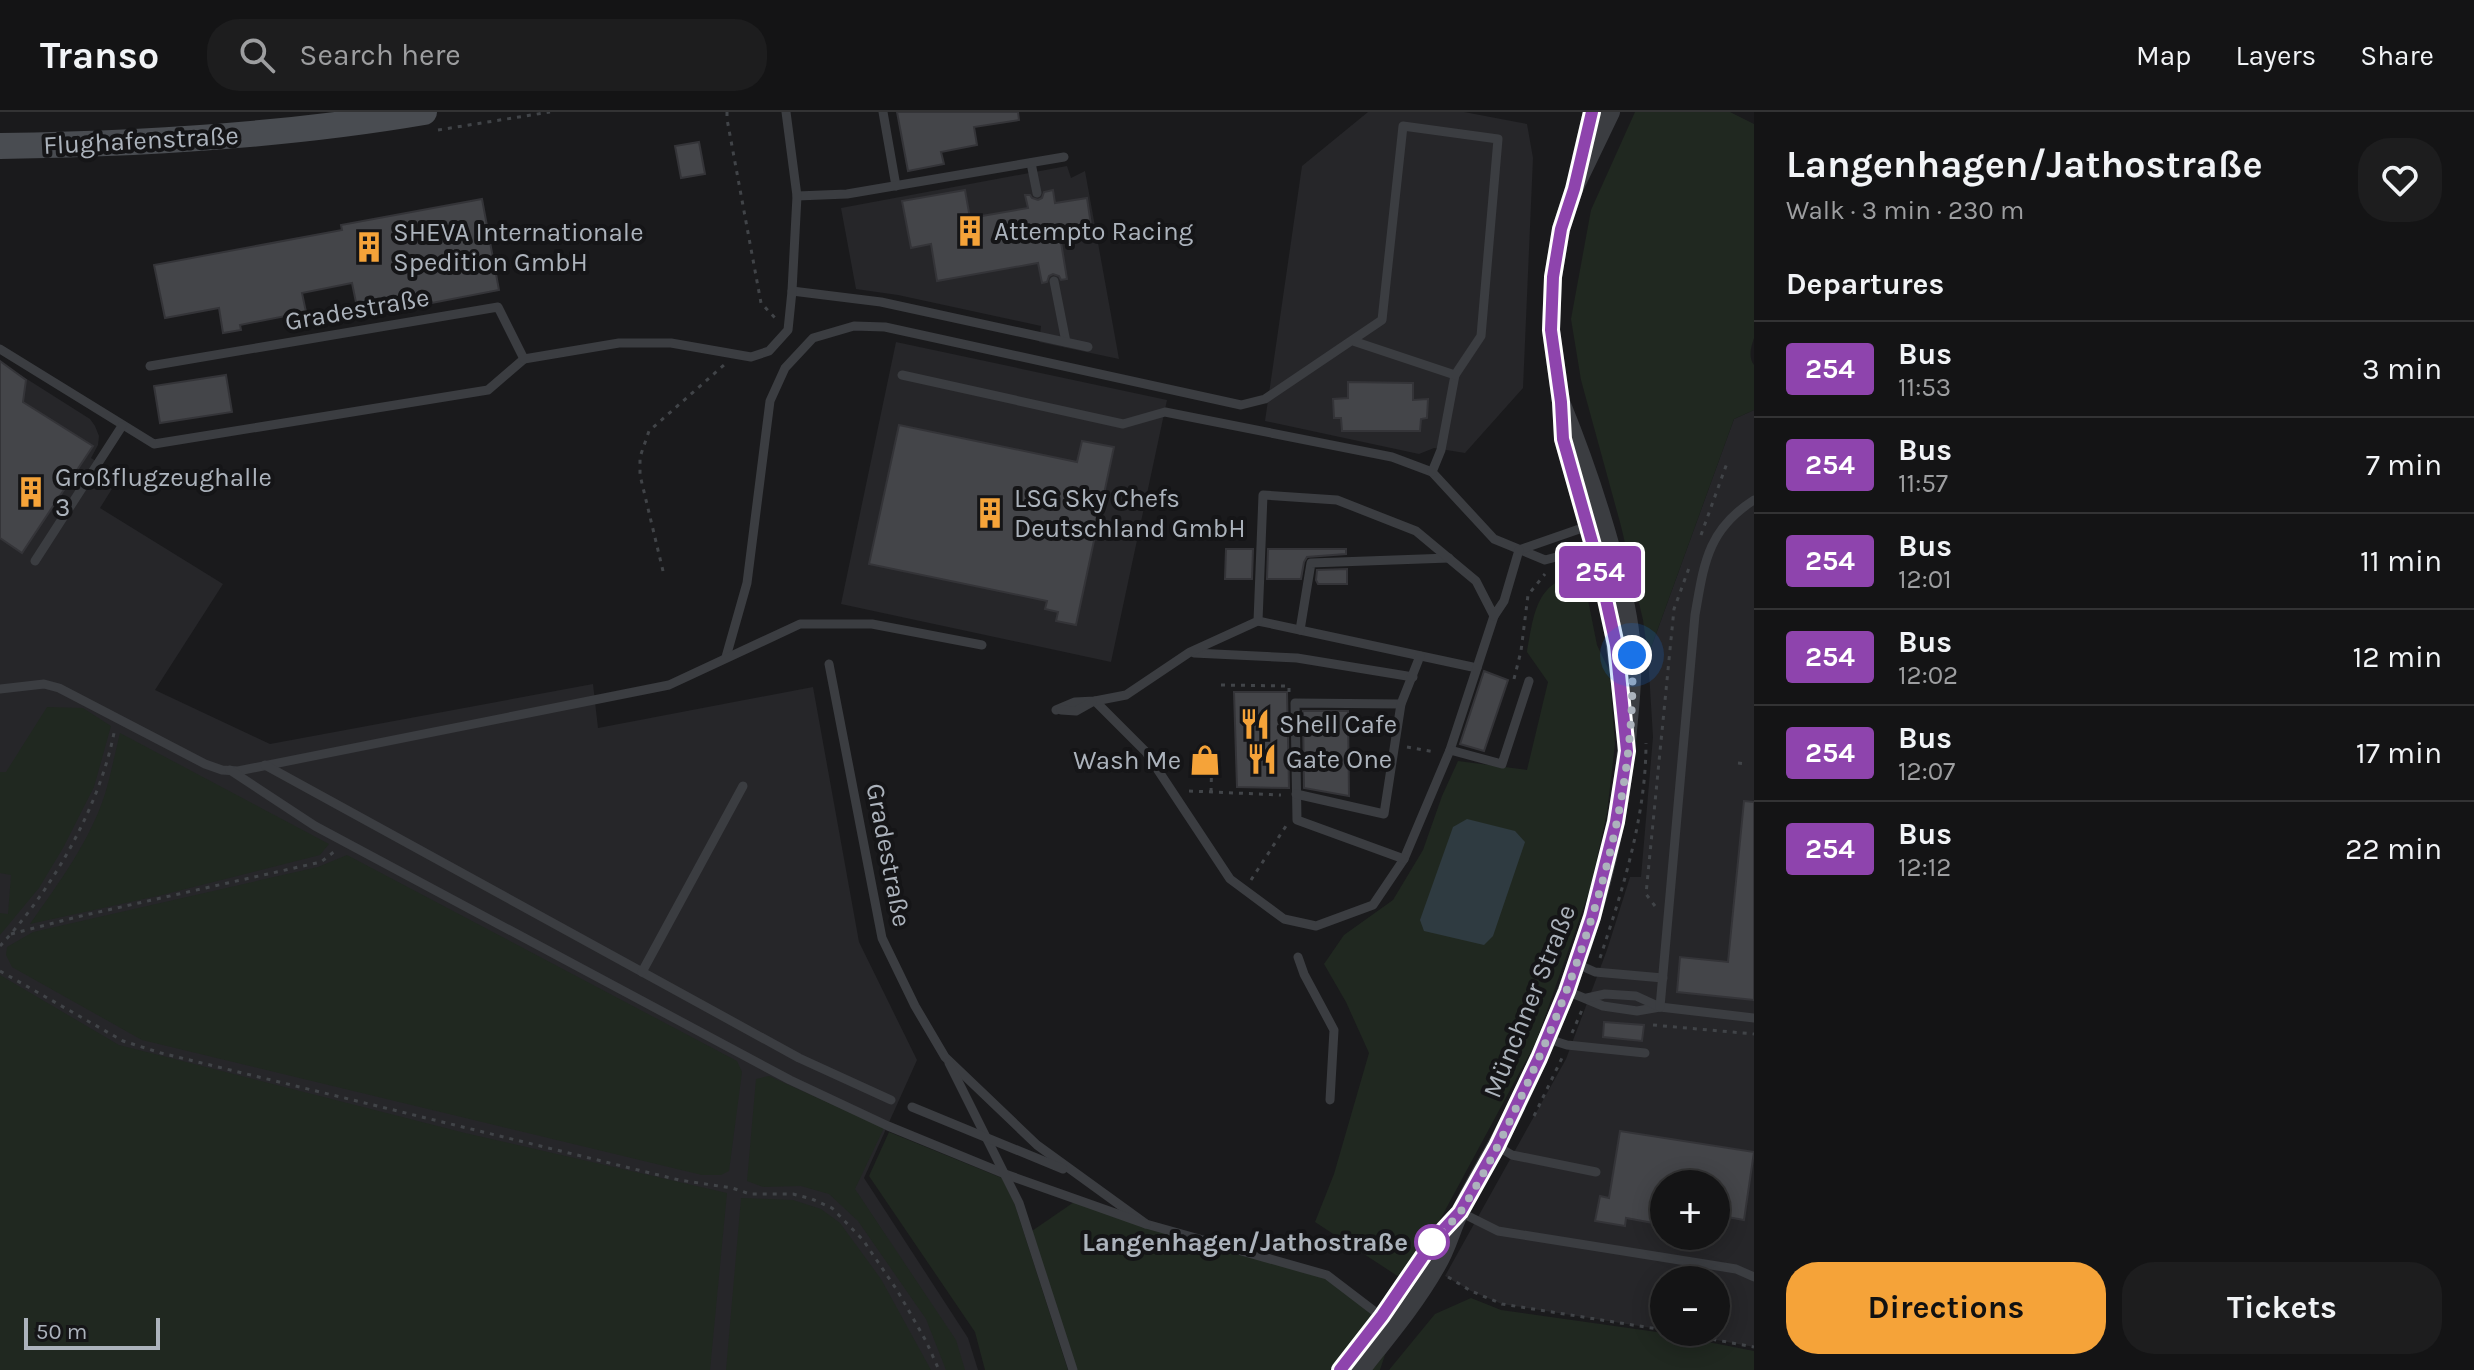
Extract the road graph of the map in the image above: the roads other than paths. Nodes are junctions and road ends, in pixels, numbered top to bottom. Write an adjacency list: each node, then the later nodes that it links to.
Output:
1 (424, 112): 6 (main road, Flughafenstraße)
2 (786, 112): 12 (lane)
3 (883, 112): 9 (lane)
4 (1592, 112): 10 (street)
5 (1611, 112): 10 (street, Münchner Straße)
6 (0, 146)
7 (1064, 157): 8 (lane)
8 (1031, 163): 9 (lane); 11 (lane)
9 (896, 186): 12 (lane)
10 (1574, 189): 26 (street, Münchner Straße)
11 (1037, 193)
12 (797, 196): 14 (lane)
13 (1054, 281): 16 (lane)
14 (792, 291): 16 (lane); 19 (lane)
15 (1353, 341): 22 (lane); 22 (lane); 37 (lane)
16 (1066, 342): 17 (lane)
17 (1088, 347)
18 (0, 349): 23 (lane)
19 (524, 359): 20 (lane, Gradestraße); 23 (lane)
20 (150, 366)
21 (902, 375): 24 (lane)
22 (1455, 375): 24 (lane)
23 (122, 426): 30 (lane)
24 (1432, 472): 28 (lane)
25 (1754, 500): 53 (lane)
26 (1595, 524): 27 (street, Münchner Straße); 28 (lane)
27 (1602, 545): 28 (lane); 51 (street, Münchner Straße)
28 (1519, 550): 31 (lane)
29 (1449, 558): 31 (lane); 32 (lane); 33 (lane)
30 (35, 561)
31 (1494, 616): 39 (lane)
32 (1258, 621): 33 (lane); 35 (lane)
33 (1300, 630): 36 (lane)
34 (982, 645): 37 (lane)
35 (1190, 652): 40 (lane); 49 (lane)
36 (1420, 656): 39 (lane); 40 (lane)
37 (726, 657): 45 (lane)
38 (829, 664): 59 (lane, Gradestraße)
39 (1477, 668): 44 (lane)
40 (1413, 677): 43 (lane)
41 (1529, 681): 44 (lane)
42 (0, 689): 46 (lane)
43 (1401, 704): 48 (lane); 48 (lane)
44 (1449, 752): 49 (lane)
45 (265, 765): 46 (lane); 52 (lane)
46 (229, 770): 66 (lane)
47 (743, 786): 52 (lane)
48 (1296, 795): 49 (lane)
49 (1404, 859)
50 (1298, 957): 61 (lane)
51 (1577, 964): 53 (lane); 54 (street, Münchner Straße)
52 (642, 972): 60 (lane)
53 (1663, 978): 55 (lane)
54 (1567, 991): 55 (lane); 57 (street, Münchner Straße)
55 (1660, 1007): 56 (lane)
56 (1754, 1018)
57 (1548, 1039): 58 (lane); 64 (street, Münchner Straße)
58 (1645, 1053)
59 (945, 1057): 63 (lane); 67 (lane, Gradestraße)
60 (891, 1100)
61 (1330, 1100)
62 (912, 1107): 63 (lane)
63 (987, 1138): 66 (lane); 67 (lane)
64 (1497, 1146): 65 (lane); 68 (street, Münchner Straße)
65 (1596, 1172)
66 (1005, 1174): 69 (lane); 72 (lane)
67 (1077, 1174): 69 (lane)
68 (1460, 1212): 70 (lane); 71 (street, Münchner Straße); 71 (street, Münchner Straße)
69 (1146, 1224): 71 (lane)
70 (1754, 1277)
71 (1388, 1322): 73 (street, Münchner Straße); 74 (street, Münchner Straße)
72 (1073, 1370)
73 (1340, 1370)
74 (1361, 1370)

